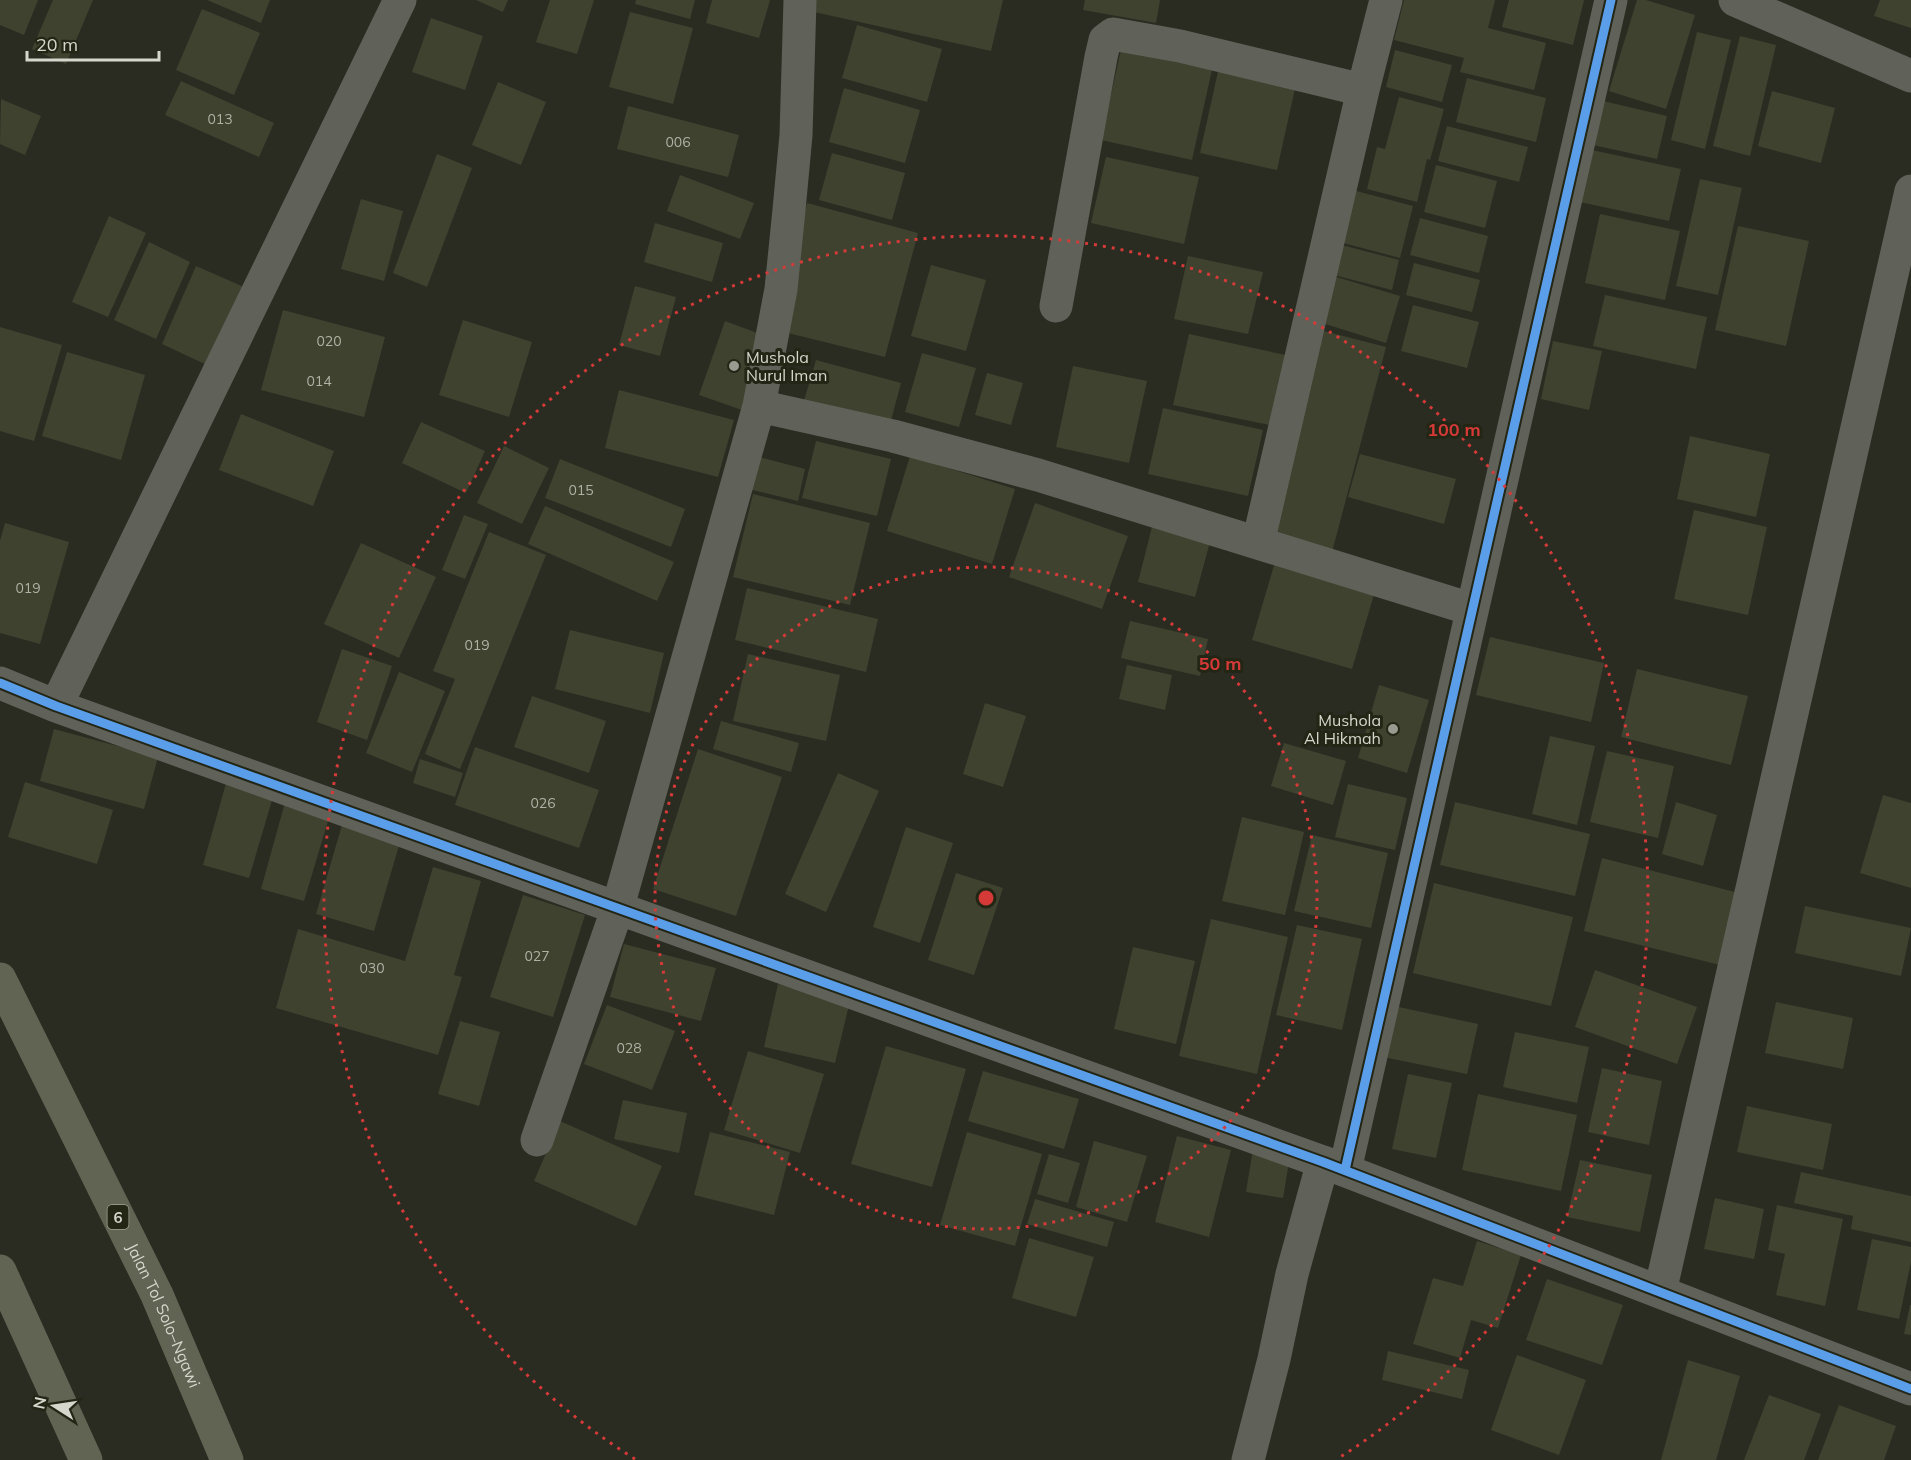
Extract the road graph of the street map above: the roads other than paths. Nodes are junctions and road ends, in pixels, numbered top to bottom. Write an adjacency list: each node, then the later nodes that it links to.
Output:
1 (400, 0): 14 (street)
2 (800, 0): 10 (street)
3 (1386, 0): 7 (street)
4 (1611, 0): 12 (street)
5 (1735, 0): 6 (street)
6 (1911, 76)
7 (1363, 90): 9 (street); 11 (street)
8 (1911, 191): 20 (street)
9 (1056, 306)
10 (759, 406): 11 (street); 15 (street)
11 (1258, 543): 12 (street)
12 (1472, 609): 18 (street)
13 (0, 683): 14 (street)
14 (56, 706): 15 (street)
15 (618, 909): 17 (street); 18 (street)
16 (0, 979): 23 (highway, Jalan Tol Solo–Ngawi / 6)
17 (537, 1140)
18 (1334, 1166): 20 (street); 24 (street)
19 (0, 1271): 22 (highway)
20 (1660, 1292): 21 (street)
21 (1911, 1389)
22 (86, 1460)
23 (227, 1460)
24 (1248, 1460)

